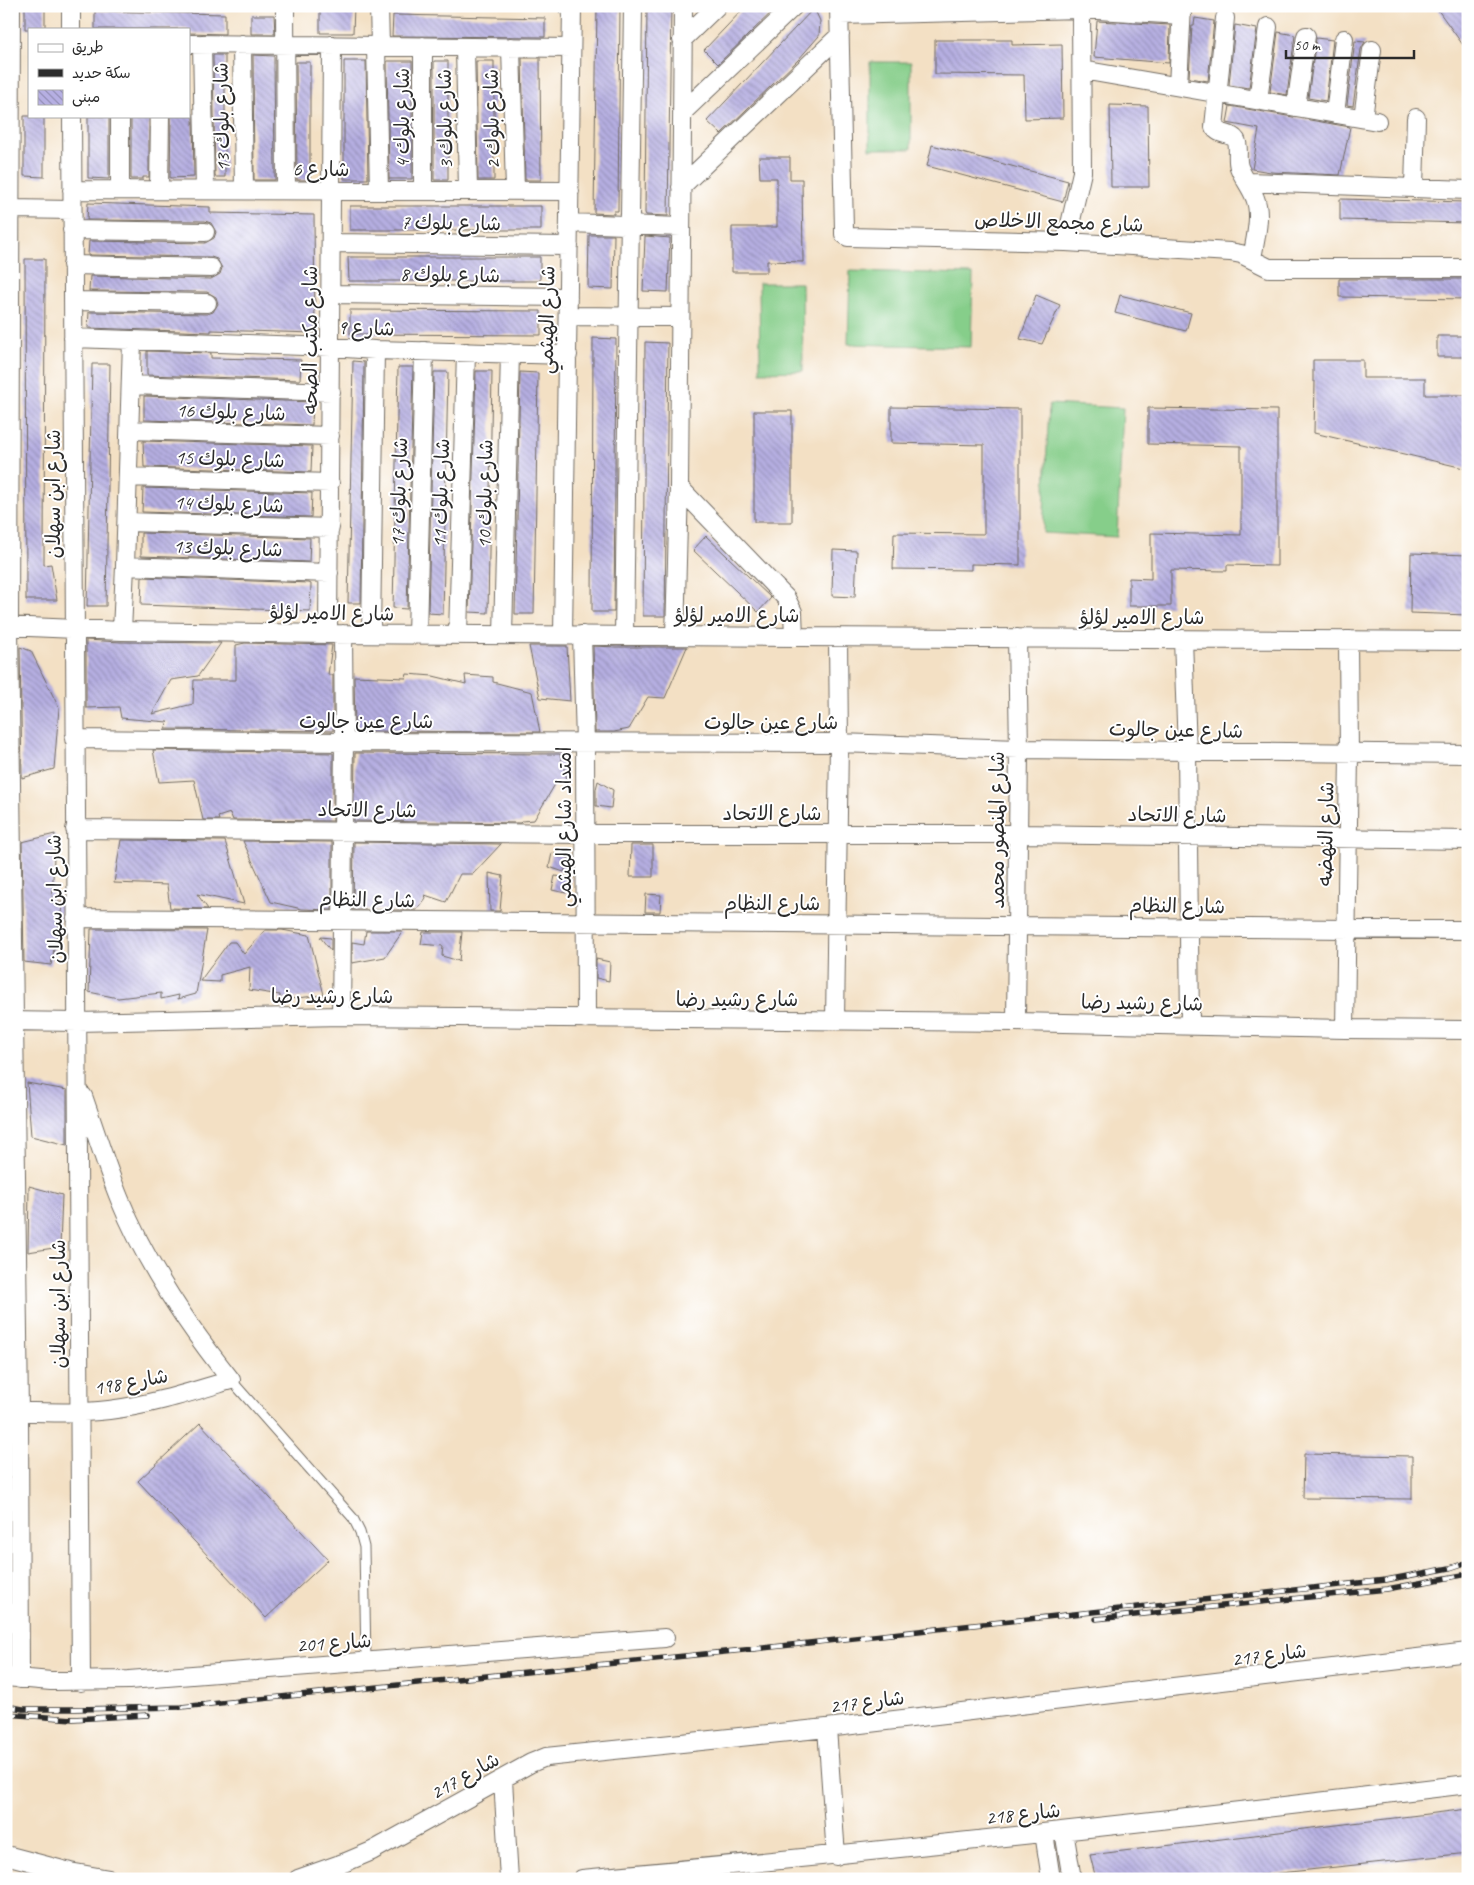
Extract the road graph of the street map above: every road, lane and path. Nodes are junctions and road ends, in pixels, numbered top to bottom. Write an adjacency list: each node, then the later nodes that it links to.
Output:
1 (11, 6): 33 (street)
2 (71, 6): 18 (street)
3 (284, 6): 25 (street)
4 (379, 6): 27 (street)
5 (567, 6): 6 (street)
6 (572, 6): 31 (street, شارع الهيثمي)
7 (633, 6): 65 (street)
8 (683, 6): 22 (street)
9 (717, 6): 22 (street)
10 (794, 6): 39 (street)
11 (1036, 8): 12 (street); 14 (street)
12 (1088, 8): 13 (street); 34 (street)
13 (1138, 9): 15 (street)
14 (839, 11): 19 (street)
15 (1182, 11): 35 (street)
16 (1225, 18): 36 (street)
17 (1268, 27): 37 (street)
18 (71, 28)
19 (840, 35): 47 (street); 70 (street, شارع مجمع الاخلاص)
20 (1306, 36): 38 (street)
21 (1344, 39): 40 (street)
22 (682, 40): 39 (street)
23 (195, 44): 24 (street); 52 (street)
24 (242, 44): 25 (street); 53 (street, شارع بلوك 13)
25 (285, 45): 26 (street); 54 (street)
26 (332, 45): 27 (street); 55 (street, شارع مكتب الصحه)
27 (378, 46): 28 (street); 56 (street)
28 (423, 46): 29 (street); 58 (street, شارع بلوك 4)
29 (465, 47): 30 (street); 59 (street, شارع بلوك 3)
30 (511, 47): 31 (street); 60 (street, شارع بلوك 2)
31 (572, 48): 61 (street, شارع الهيثمي)
32 (1372, 50): 40 (street)
33 (9, 54): 45 (street)
34 (1082, 70): 35 (street); 70 (street)
35 (1178, 86): 36 (street)
36 (1217, 93): 37 (street); 46 (street)
37 (1258, 100): 38 (street)
38 (1296, 107): 40 (street)
39 (682, 113): 47 (street)
40 (1335, 114)
41 (72, 118): 49 (street, شارع ابن سهلان)
42 (120, 118): 50 (street)
43 (160, 118): 51 (street)
44 (1416, 118): 48 (street)
45 (8, 140): 62 (street)
46 (1247, 182): 48 (street); 73 (street)
47 (681, 187): 66 (street)
48 (1414, 188): 57 (street)
49 (72, 190): 50 (street, شارع 6); 63 (street, شارع ابن سهلان)
50 (120, 190): 51 (street, شارع 6)
51 (159, 190): 52 (street, شارع 6)
52 (205, 190): 53 (street, شارع 6)
53 (244, 190): 54 (street, شارع 6)
54 (286, 190): 55 (street, شارع 6)
55 (332, 190): 56 (street, شارع 6); 71 (street, شارع مكتب الصحه)
56 (379, 190): 58 (street, شارع 6)
57 (1468, 190)
58 (422, 191): 59 (street, شارع 6)
59 (468, 191): 60 (street, شارع 6)
60 (515, 191): 61 (street, شارع 6)
61 (570, 191): 64 (street, شارع الهيثمي)
62 (10, 209): 63 (street); 69 (street)
63 (72, 210): 67 (street, شارع ابن سهلان)
64 (569, 223): 65 (street); 72 (street, شارع الهيثمي)
65 (631, 225): 66 (street); 82 (street)
66 (681, 227): 83 (street)
67 (72, 230): 68 (street); 74 (street, شارع ابن سهلان)
68 (205, 232)
69 (8, 237): 100 (street)
70 (1066, 242): 73 (street, شارع مجمع الاخلاص)
71 (332, 243): 72 (street, شارع بلوك 7); 77 (street, شارع مكتب الصحه)
72 (569, 246): 78 (street, شارع الهيثمي)
73 (1252, 259): 76 (street, شارع مجمع الاخلاص)
74 (72, 265): 75 (street); 79 (street, شارع ابن سهلان)
75 (211, 268)
76 (1468, 268)
77 (332, 294): 78 (street, شارع بلوك 8); 86 (street, شارع مكتب الصحه)
78 (568, 297): 81 (street, شارع الهيثمي)
79 (73, 301): 80 (street); 84 (street, شارع ابن سهلان)
80 (207, 302)
81 (568, 316): 82 (street); 91 (street, شارع الهيثمي)
82 (630, 317): 83 (street); 114 (street)
83 (680, 318): 98 (street)
84 (73, 338): 85 (street, شارع 9); 105 (street, شارع ابن سهلان)
85 (132, 341): 86 (street, شارع 9); 92 (street)
86 (331, 347): 87 (street, شارع 9); 93 (street, شارع مكتب الصحه)
87 (375, 350): 88 (street, شارع 9); 108 (street)
88 (424, 350): 89 (street, شارع 9); 109 (street, شارع بلوك 17)
89 (466, 352): 90 (street, شارع 9); 110 (street, شارع بلوك 11)
90 (510, 353): 91 (street, شارع 9); 111 (street, شارع بلوك 10)
91 (568, 355): 112 (street, شارع الهيثمي)
92 (131, 385): 93 (street); 94 (street)
93 (331, 392): 95 (street, شارع مكتب الصحه)
94 (130, 430): 95 (street, شارع بلوك 16); 96 (street)
95 (330, 436): 97 (street, شارع مكتب الصحه)
96 (128, 477): 97 (street, شارع بلوك 15); 99 (street)
97 (330, 483): 101 (street, شارع مكتب الصحه)
98 (679, 488): 115 (street); 116 (street)
99 (127, 522): 101 (street, شارع بلوك 14); 102 (street)
100 (8, 528): 104 (street)
101 (330, 528): 103 (street, شارع مكتب الصحه)
102 (126, 566): 103 (street, شارع بلوك 13); 106 (street)
103 (329, 572): 107 (street, شارع مكتب الصحه)
104 (7, 626): 105 (street, شارع الامير لؤلؤ); 149 (street)
105 (75, 629): 106 (street, شارع الامير لؤلؤ); 122 (street, شارع ابن سهلان)
106 (122, 631): 107 (street, شارع الامير لؤلؤ)
107 (335, 634): 108 (street, شارع الامير لؤلؤ); 123 (street, شارع مكتب الصحه)
108 (371, 634): 109 (street, شارع الامير لؤلؤ)
109 (416, 635): 110 (street, شارع الامير لؤلؤ)
110 (458, 635): 111 (street, شارع الامير لؤلؤ)
111 (503, 635): 112 (street, شارع الامير لؤلؤ)
112 (563, 635): 113 (street, شارع الامير لؤلؤ)
113 (582, 636): 114 (street, شارع الامير لؤلؤ); 124 (street, امتداد شارع الهيثمي)
114 (624, 636): 115 (street, شارع الامير لؤلؤ)
115 (675, 636): 116 (street, شارع الامير لؤلؤ)
116 (794, 637): 117 (street, شارع الامير لؤلؤ)
117 (838, 637): 118 (street, شارع الامير لؤلؤ); 125 (street)
118 (1017, 638): 119 (street, شارع الامير لؤلؤ); 126 (street, شارع المنصور محمد)
119 (1183, 639): 120 (street, شارع الامير لؤلؤ); 127 (street)
120 (1348, 640): 121 (street, شارع الامير لؤلؤ); 128 (street, شارع النهضه)
121 (1468, 641)
122 (74, 739): 123 (street, شارع عين جالوت); 130 (street, شارع ابن سهلان)
123 (344, 742): 124 (street, شارع عين جالوت); 131 (street, شارع مكتب الصحه)
124 (585, 743): 125 (street, شارع عين جالوت); 132 (street, امتداد شارع الهيثمي)
125 (839, 743): 126 (street, شارع عين جالوت); 134 (street)
126 (1019, 749): 127 (street, شارع عين جالوت); 133 (street, شارع المنصور محمد)
127 (1186, 750): 128 (street, شارع عين جالوت); 135 (street)
128 (1349, 754): 129 (street, شارع عين جالوت); 136 (street, شارع النهضه)
129 (1468, 754)
130 (75, 829): 131 (street, شارع الاتحاد); 138 (street, شارع ابن سهلان)
131 (343, 831): 132 (street, شارع الاتحاد); 139 (street, شارع مكتب الصحه)
132 (585, 834): 134 (street, شارع الاتحاد); 140 (street, امتداد شارع الهيثمي)
133 (1018, 834): 134 (street, شارع الاتحاد); 135 (street, شارع الاتحاد); 142 (street, شارع المنصور محمد)
134 (838, 835): 141 (street)
135 (1188, 837): 136 (street, شارع الاتحاد); 143 (street)
136 (1348, 838): 137 (street, شارع الاتحاد); 144 (street, شارع النهضه)
137 (1468, 840)
138 (76, 918): 139 (street, شارع النظام); 150 (street, شارع ابن سهلان)
139 (342, 921): 140 (street, شارع النظام); 146 (street, شارع مكتب الصحه)
140 (585, 924): 141 (street, شارع النظام); 147 (street, امتداد شارع الهيثمي)
141 (837, 925): 142 (street, شارع النظام); 148 (street)
142 (1017, 926): 143 (street, شارع النظام); 151 (street, شارع المنصور محمد)
143 (1189, 927): 144 (street, شارع النظام); 152 (street)
144 (1346, 928): 145 (street, شارع النظام); 153 (street, شارع النهضه)
145 (1468, 930)
146 (341, 1016): 147 (street, شارع رشيد رضا); 150 (street, شارع رشيد رضا)
147 (586, 1019): 148 (street, شارع رشيد رضا)
148 (835, 1021): 151 (street, شارع رشيد رضا)
149 (10, 1022): 150 (street, شارع رشيد رضا); 157 (street)
150 (78, 1022): 155 (street, شارع ابن سهلان)
151 (1016, 1022): 152 (street, شارع رشيد رضا)
152 (1190, 1024): 153 (street, شارع رشيد رضا)
153 (1345, 1029): 154 (street, شارع رشيد رضا)
154 (1468, 1030)
155 (78, 1082): 156 (street); 158 (street, شارع ابن سهلان)
156 (231, 1380): 158 (street, شارع 198); 162 (lane)
157 (13, 1411): 158 (street, شارع 198); 159 (street)
158 (80, 1412): 164 (street, شارع ابن سهلان)
159 (13, 1522): 163 (street)
160 (665, 1638): 162 (street, شارع 201)
161 (1468, 1652): 165 (street, شارع 217)
162 (366, 1662): 164 (street, شارع 201)
163 (13, 1678): 164 (street, شارع 201)
164 (81, 1682)
165 (827, 1728): 166 (street, شارع 217); 171 (street)
166 (503, 1780): 174 (street, شارع 217); 175 (street)
167 (1468, 1784): 168 (street, شارع 218)
168 (1064, 1831): 169 (street, شارع 218); 179 (street)
169 (1044, 1833): 171 (street, شارع 218); 178 (street)
170 (6, 1855): 173 (street)
171 (836, 1856): 172 (street, شارع 218)
172 (613, 1877): 177 (street, شارع 218)
173 (109, 1879)
174 (298, 1879)
175 (510, 1879)
176 (582, 1879): 177 (street, شارع 218)
177 (587, 1879)
178 (1051, 1879)
179 (1072, 1879)
180 (1324, 1879): 181 (lane)
181 (1339, 1879)

